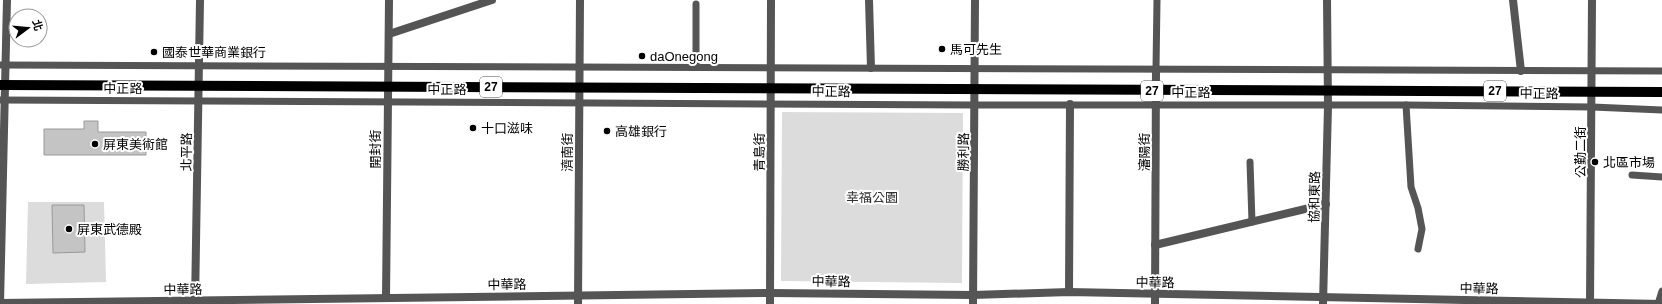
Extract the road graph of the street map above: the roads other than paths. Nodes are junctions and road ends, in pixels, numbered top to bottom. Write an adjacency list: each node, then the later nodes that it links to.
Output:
1 (7, 0): 15 (street)
2 (200, 0): 16 (street, 北平路)
3 (389, 0): 14 (street, 開封街)
4 (492, 0): 14 (street)
5 (580, 0): 18 (street, 濟南街)
6 (771, 0): 20 (street, 青島街)
7 (869, 0): 21 (street)
8 (975, 0): 22 (street, 勝利路)
9 (1158, 0): 23 (lane, 瀋陽街)
10 (1327, 0): 24 (street, 協和東路)
11 (1513, 0): 25 (street)
12 (1592, 0): 26 (street, 公勤二街)
13 (696, 4): 19 (lane)
14 (389, 34): 17 (street, 開封街)
15 (3, 65): 16 (lane, 中正路); 28 (street)
16 (199, 65): 17 (lane, 中正路); 29 (street, 北平路)
17 (388, 66): 18 (lane, 中正路); 30 (street, 開封街)
18 (579, 67): 19 (lane, 中正路); 31 (street, 濟南街)
19 (696, 67): 20 (lane, 中正路)
20 (771, 68): 21 (lane, 中正路); 32 (street, 青島街)
21 (871, 68): 22 (lane, 中正路)
22 (976, 69): 23 (lane, 中正路); 33 (street, 勝利路)
23 (1156, 69): 24 (lane, 中正路); 34 (street, 瀋陽街)
24 (1328, 70): 25 (lane, 中正路); 35 (street, 協和東路)
25 (1521, 71): 26 (lane, 中正路)
26 (1592, 71): 27 (lane, 中正路); 36 (street, 公勤二街)
27 (1662, 71)
28 (2, 85): 29 (main road, 中正路 / 27); 38 (street)
29 (198, 86): 30 (main road, 中正路 / 27); 39 (street, 北平路)
30 (388, 87): 31 (main road, 中正路 / 27); 40 (street, 開封街)
31 (579, 88): 32 (main road, 中正路 / 27); 41 (street, 濟南街)
32 (771, 89): 33 (main road, 中正路 / 27); 42 (street, 青島街)
33 (976, 90): 34 (main road, 中正路 / 27); 44 (street, 勝利路)
34 (1156, 90): 35 (main road, 中正路 / 27); 45 (street, 瀋陽街)
35 (1328, 91): 36 (main road, 中正路 / 27); 47 (street, 協和東路)
36 (1592, 91): 37 (main road, 中正路 / 27); 48 (street, 公勤二街)
37 (1662, 92)
38 (2, 100): 39 (lane, 中正路); 69 (street)
39 (198, 101): 40 (lane, 中正路); 66 (street, 北平路)
40 (388, 102): 41 (lane, 中正路); 62 (street, 開封街)
41 (579, 102): 42 (lane, 中正路); 63 (street, 濟南街)
42 (771, 103): 44 (lane, 中正路); 59 (street, 青島街)
43 (1070, 104): 44 (lane, 中正路); 45 (lane, 中正路); 58 (street)
44 (976, 105): 61 (street, 勝利路)
45 (1156, 105): 47 (lane, 中正路); 55 (street, 瀋陽街)
46 (1406, 105): 47 (lane, 中正路); 48 (lane, 中正路); 56 (lane)
47 (1328, 106): 53 (street, 協和東路)
48 (1592, 107): 49 (lane, 中正路); 68 (street, 公勤二街)
49 (1662, 110)
50 (1250, 162): 54 (lane)
51 (1632, 175): 52 (lane)
52 (1662, 177)
53 (1326, 204): 54 (street); 64 (street, 協和東路)
54 (1252, 222): 55 (street)
55 (1155, 245): 60 (street, 瀋陽街)
56 (1418, 249)
57 (1662, 291): 73 (lane)
58 (1069, 292): 60 (street, 中華路); 61 (street, 中華路)
59 (770, 293): 61 (street, 中華路); 63 (street, 中華路); 70 (street, 青島街)
60 (1155, 294): 64 (street, 中華路); 72 (street, 瀋陽街)
61 (973, 295): 71 (street, 勝利路)
62 (386, 298): 63 (street, 中華路); 66 (street, 中華路)
63 (578, 300)
64 (1323, 300): 65 (street, 中華路)
65 (1401, 301): 67 (street, 中華路)
66 (195, 302): 69 (street, 中華路)
67 (1538, 303): 68 (street, 中華路)
68 (1591, 303): 73 (street, 中華路)
69 (0, 304)
70 (770, 304)
71 (974, 304)
72 (1155, 304)
73 (1658, 304): 74 (street, 中華路)
74 (1662, 304)

